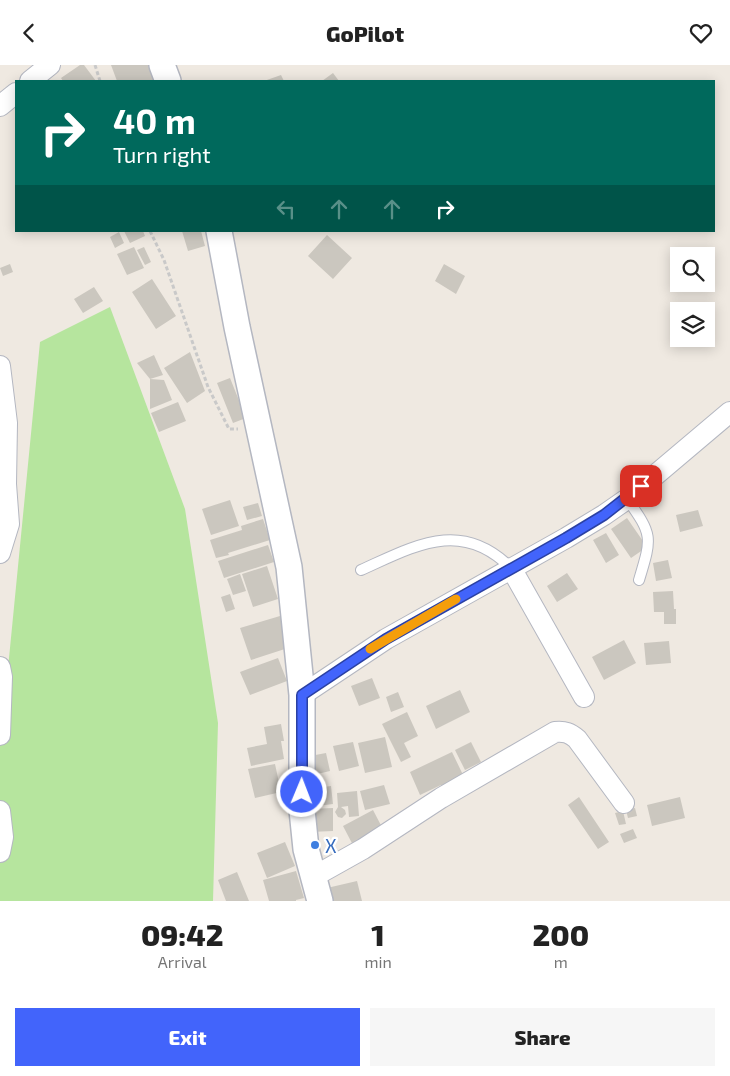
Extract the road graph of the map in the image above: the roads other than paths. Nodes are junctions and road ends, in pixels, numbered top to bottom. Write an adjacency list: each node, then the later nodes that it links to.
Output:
1 (50, 65): 3 (street)
2 (162, 65): 4 (street)
3 (31, 80)
4 (168, 80)
5 (15, 94): 6 (street)
6 (0, 106)
7 (219, 232): 16 (street)
8 (0, 366): 11 (street)
9 (730, 412): 10 (street)
10 (627, 499): 12 (street); 14 (lane)
11 (0, 553)
12 (511, 568): 13 (lane); 16 (street); 17 (street)
13 (361, 570)
14 (639, 580)
15 (0, 667): 18 (street)
16 (302, 695): 22 (street)
17 (584, 697)
18 (0, 735)
19 (624, 803): 22 (street)
20 (0, 811): 21 (street)
21 (0, 852)
22 (313, 877): 23 (street)
23 (320, 901)

